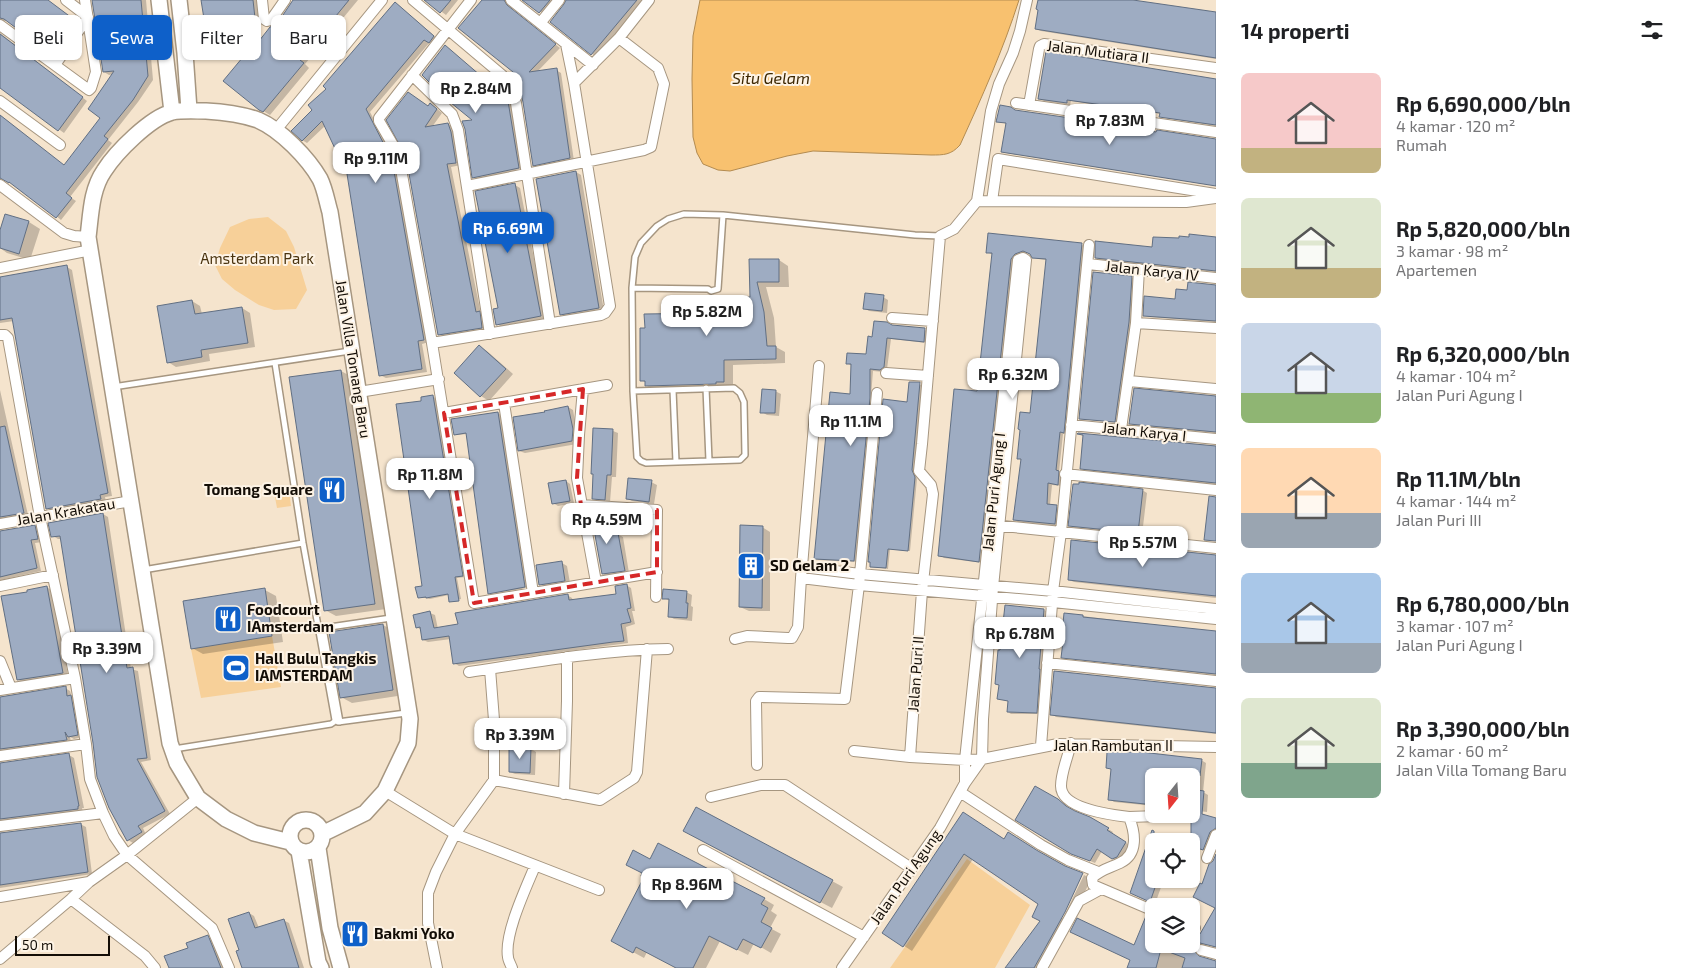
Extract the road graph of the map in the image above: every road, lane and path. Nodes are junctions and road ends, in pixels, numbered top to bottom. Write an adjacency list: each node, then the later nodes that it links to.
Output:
1 (66, 0): 14 (street)
2 (85, 0): 14 (street)
3 (159, 0): 31 (street)
4 (179, 0): 17 (street)
5 (262, 0): 6 (street)
6 (285, 0)
7 (382, 0): 32 (street)
8 (413, 0): 18 (street)
9 (471, 0): 18 (street)
10 (511, 0): 15 (street)
11 (558, 0): 15 (street)
12 (649, 0): 19 (street)
13 (1027, 0): 41 (street)
14 (88, 16): 22 (street); 22 (street)
15 (541, 22): 20 (street)
16 (0, 25): 22 (street)
17 (182, 26)
18 (448, 29): 25 (street); 36 (street)
19 (619, 38): 23 (street); 35 (street)
20 (566, 44): 23 (street); 26 (street)
21 (186, 60): 30 (street)
22 (55, 65)
23 (593, 65): 26 (street)
24 (1216, 68): 29 (street, Jalan Mutiara II)
25 (412, 75): 38 (street); 59 (street)
26 (574, 83): 35 (street)
27 (0, 101): 34 (street)
28 (1016, 103): 29 (street)
29 (1029, 105): 33 (street)
30 (189, 110): 31 (street, Jalan Villa Tomang Baru); 32 (street, Jalan Villa Tomang Baru)
31 (172, 112): 45 (street, Jalan Villa Tomang Baru)
32 (276, 130): 60 (street, Jalan Villa Tomang Baru)
33 (1216, 132)
34 (60, 145)
35 (587, 162): 36 (street); 55 (street)
36 (526, 175): 38 (street); 55 (street)
37 (0, 185): 45 (street)
38 (467, 186): 57 (street)
39 (1216, 194): 42 (street)
40 (1216, 198): 42 (street)
41 (977, 201): 42 (street); 44 (street)
42 (992, 201)
43 (724, 215): 44 (lane); 51 (lane); 51 (lane)
44 (940, 236): 53 (street, Jalan Puri II)
45 (90, 243): 48 (street); 69 (street, Jalan Villa Tomang Baru)
46 (1089, 245): 47 (street)
47 (1088, 264): 49 (street, Jalan Karya IV); 79 (street)
48 (0, 268)
49 (1139, 269): 50 (street, Jalan Karya IV); 54 (street)
50 (1216, 278)
51 (632, 288): 74 (lane)
52 (892, 318): 53 (street)
53 (933, 321): 65 (street, Jalan Puri II)
54 (1136, 323): 56 (street); 67 (street)
55 (550, 324): 57 (street)
56 (1216, 328)
57 (490, 334): 59 (street)
58 (3, 335): 88 (street)
59 (432, 343): 66 (street)
60 (352, 351): 61 (lane); 75 (street, Jalan Villa Tomang Baru)
61 (275, 363): 69 (lane); 92 (lane)
62 (819, 366): 94 (street)
63 (886, 373): 65 (street)
64 (1011, 375): 64 (street, Jalan Puri Agung I); 90 (street, Jalan Puri Agung I)
65 (928, 376): 100 (street, Jalan Puri II)
66 (438, 379): 75 (street); 78 (street)
67 (1129, 381): 72 (street); 80 (street)
68 (607, 385): 71 (street)
69 (113, 388): 86 (street, Jalan Villa Tomang Baru)
70 (706, 388): 73 (lane); 82 (lane); 82 (lane)
71 (583, 389): 77 (street); 87 (street)
72 (1216, 389)
73 (673, 390): 74 (lane); 83 (lane)
74 (633, 391): 83 (lane)
75 (359, 392): 111 (street, Jalan Villa Tomang Baru)
76 (877, 393): 97 (street)
77 (504, 403): 78 (street); 106 (street)
78 (444, 414): 106 (street)
79 (1071, 425): 80 (street, Jalan Karya I); 84 (street)
80 (1121, 429): 81 (street, Jalan Karya I)
81 (1216, 439)
82 (709, 461): 83 (lane)
83 (676, 462)
84 (1065, 474): 85 (street); 91 (street)
85 (1216, 490)
86 (131, 500): 88 (street, Jalan Krakatau); 95 (street, Jalan Villa Tomang Baru)
87 (582, 505): 96 (street); 101 (street)
88 (40, 517): 89 (street, Jalan Krakatau); 98 (street)
89 (0, 524)
90 (995, 525): 91 (street); 105 (street, Jalan Puri Agung I)
91 (1061, 532): 93 (street); 108 (street)
92 (302, 543): 95 (lane); 126 (lane)
93 (1216, 548)
94 (802, 567): 97 (street); 99 (street)
95 (142, 570): 132 (street, Jalan Villa Tomang Baru)
96 (657, 572): 101 (street); 107 (street)
97 (860, 574): 100 (street); 102 (street)
98 (53, 575): 103 (street); 121 (street)
99 (800, 578): 102 (street); 113 (street)
100 (924, 580): 104 (street, Jalan Puri II); 105 (street)
101 (596, 582): 106 (street)
102 (859, 585): 104 (street); 138 (street)
103 (0, 586)
104 (922, 591): 105 (street); 135 (street, Jalan Puri II)
105 (988, 592): 108 (street); 136 (street, Jalan Puri Agung I); 137 (street, Jalan Puri Agung I)
106 (533, 593)
107 (656, 597)
108 (1053, 597): 110 (street); 118 (street)
109 (1216, 609): 110 (street)
110 (1178, 611): 112 (street)
111 (394, 618): 125 (street, Jalan Villa Tomang Baru); 127 (lane)
112 (1216, 619)
113 (735, 638)
114 (647, 649): 115 (street); 116 (street); 142 (street)
115 (668, 649)
116 (567, 658): 119 (street); 142 (street)
117 (0, 661): 123 (street)
118 (1047, 663): 122 (street); 130 (street)
119 (490, 669): 120 (street); 139 (street)
120 (469, 672)
121 (75, 678): 123 (street); 129 (street)
122 (1216, 681)
123 (11, 688): 124 (street)
124 (0, 690)
125 (409, 712): 127 (lane); 141 (street, Jalan Villa Tomang Baru)
126 (334, 722): 127 (lane); 132 (lane)
127 (340, 722)
128 (1071, 743): 130 (street, Jalan Rambutan II); 131 (street, Jalan Rambutan II); 147 (street)
129 (86, 744): 134 (street); 145 (street)
130 (1041, 746): 136 (street, Jalan Rambutan II)
131 (1216, 747)
132 (172, 750): 144 (street, Jalan Villa Tomang Baru)
133 (854, 751): 135 (street, Jalan Rambutan II)
134 (0, 756)
135 (910, 757): 137 (street, Jalan Rambutan II)
136 (982, 759): 137 (street, Jalan Rambutan II); 140 (street, Jalan Puri Agung)
137 (965, 760): 140 (street, Jalan Puri Agung I)
138 (757, 765)
139 (494, 780): 142 (street); 149 (street)
140 (963, 788): 157 (street, Jalan Puri Agung); 158 (street)
141 (386, 791): 149 (street); 151 (street, Jalan Villa Tomang Baru)
142 (564, 794)
143 (711, 797): 157 (street)
144 (198, 798): 152 (street, Jalan Villa Tomang Baru); 154 (street)
145 (103, 813): 148 (street); 154 (street)
146 (1145, 816): 147 (street)
147 (1128, 817): 158 (street)
148 (0, 826)
149 (455, 834): 156 (street); 173 (street)
150 (1216, 835): 155 (street)
151 (320, 841): 152 (street); 152 (street); 172 (street)
152 (295, 846): 171 (street)
153 (703, 850): 165 (street)
154 (127, 855): 159 (street); 170 (street)
155 (1208, 858)
156 (535, 866): 161 (street); 174 (street)
157 (911, 868): 165 (street, Jalan Puri Agung)
158 (1098, 872): 160 (street)
159 (89, 882): 162 (street); 163 (street)
160 (1101, 889): 164 (street); 176 (street)
161 (599, 890)
162 (0, 897)
163 (71, 899): 168 (street); 169 (street)
164 (1145, 907)
165 (864, 937): 175 (street, Jalan Puri Agung)
166 (1201, 950): 167 (street)
167 (1216, 954)
168 (0, 959)
169 (155, 968)
170 (229, 968)
171 (321, 968)
172 (341, 968)
173 (437, 968)
174 (512, 968)
175 (842, 968)
176 (1042, 968)

